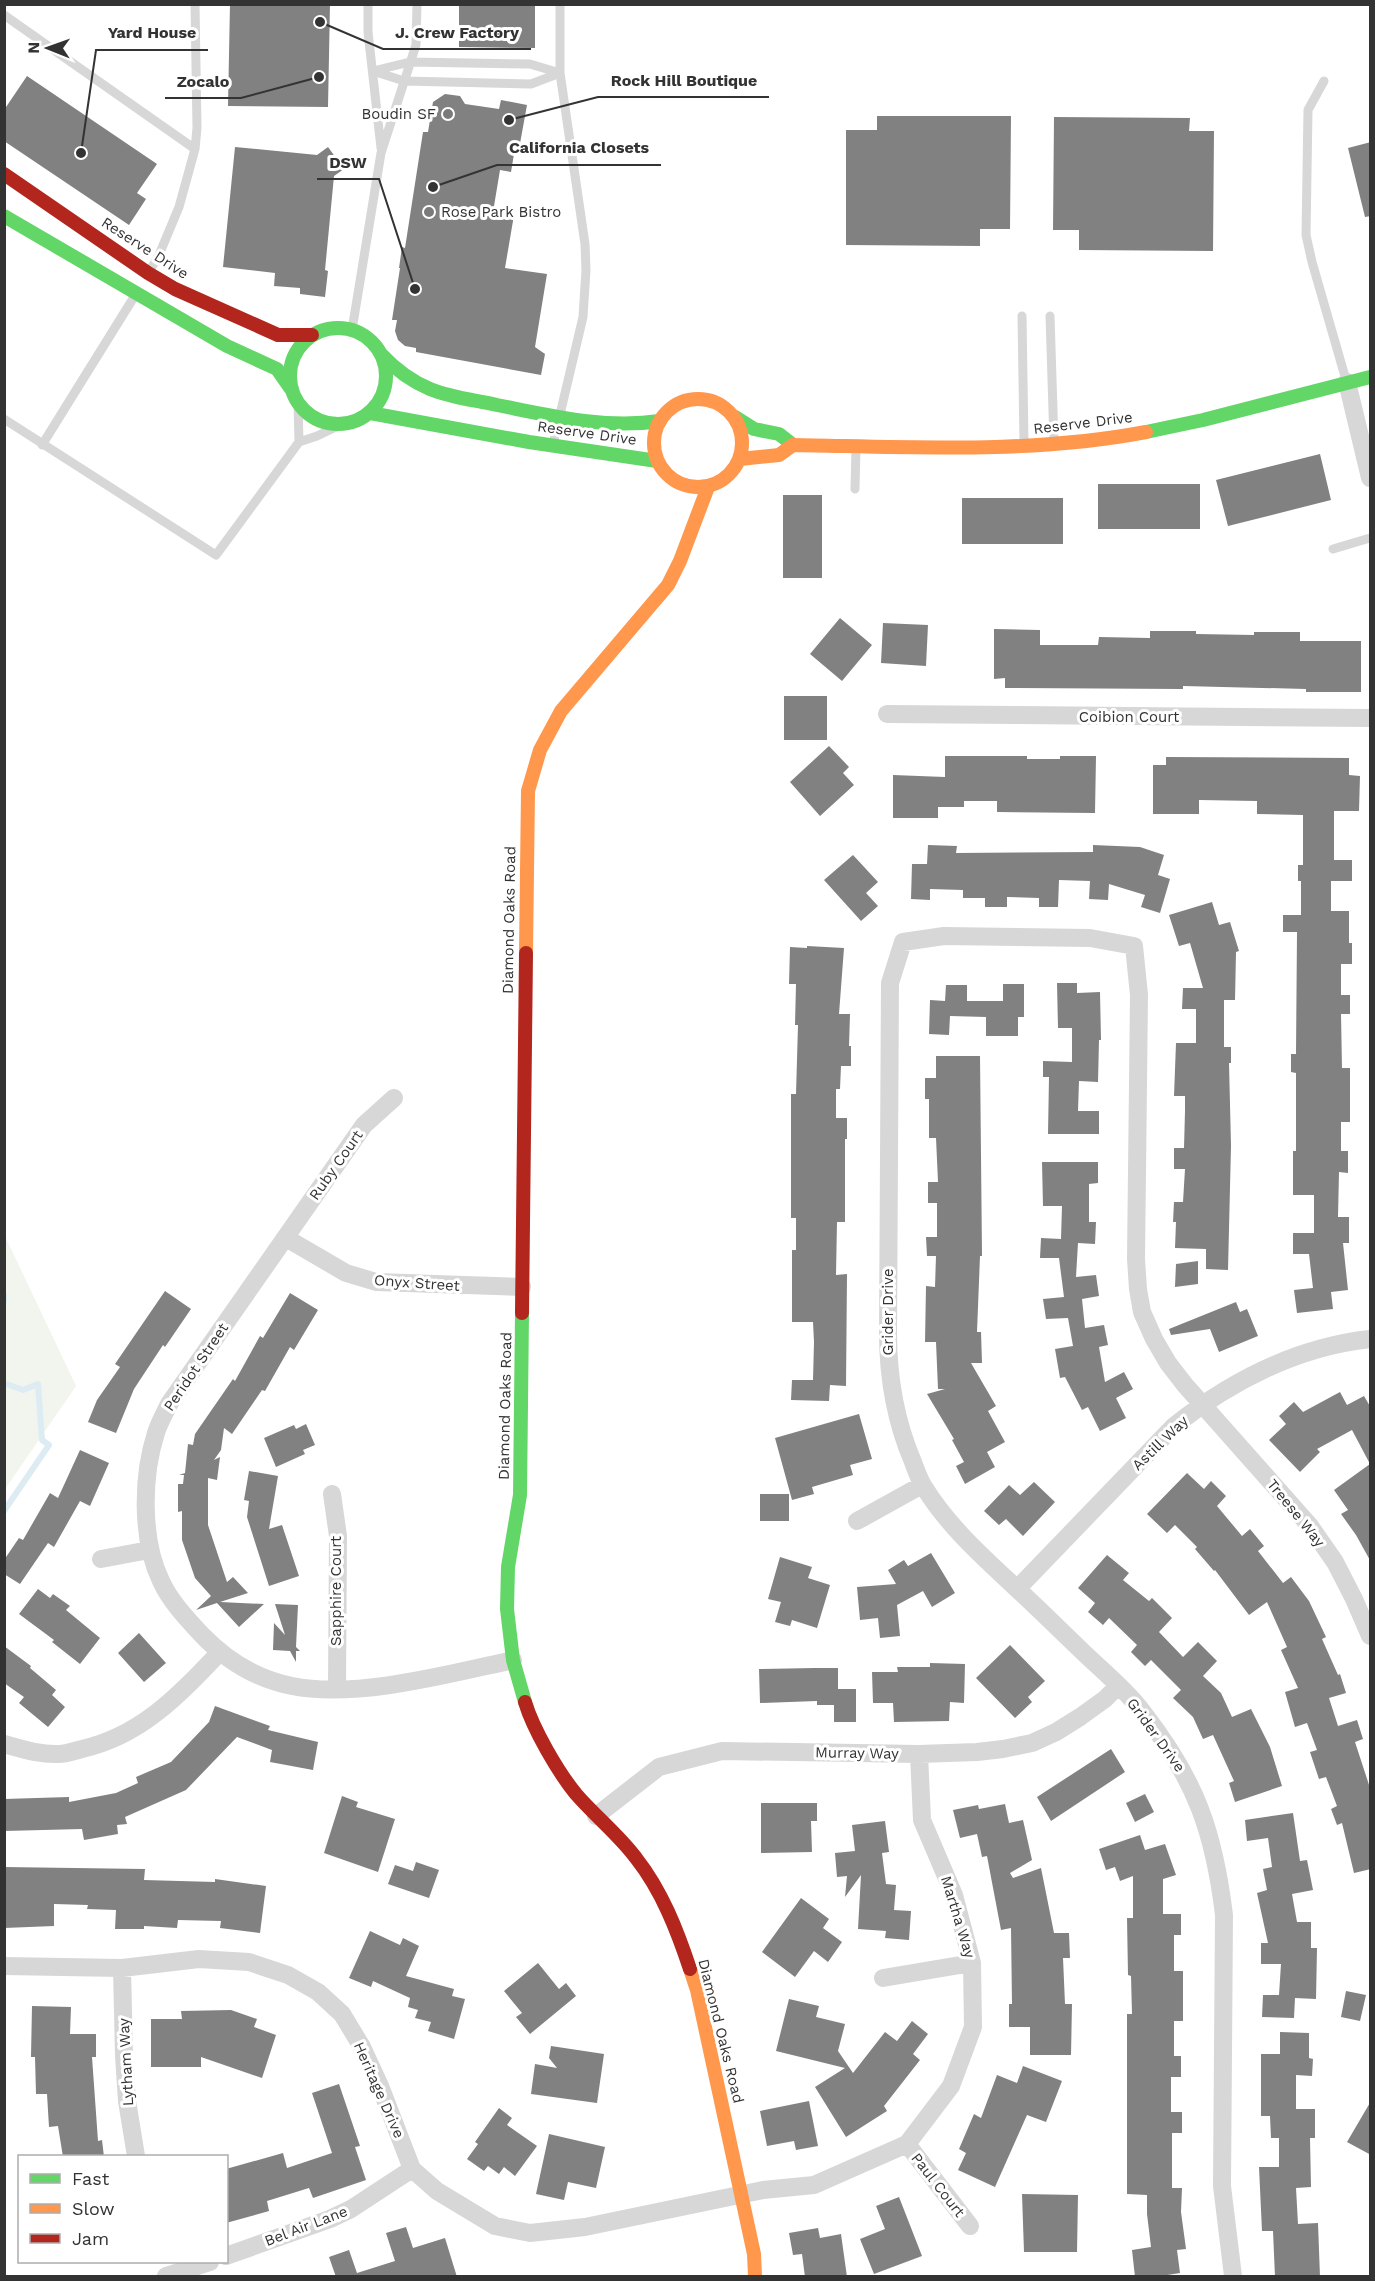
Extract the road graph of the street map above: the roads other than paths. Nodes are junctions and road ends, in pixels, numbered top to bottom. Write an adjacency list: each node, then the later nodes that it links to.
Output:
1 (195, 4): 11 (lane)
2 (368, 4): 7 (lane)
3 (417, 4): 6 (lane)
4 (560, 4): 8 (lane)
5 (4, 15): 11 (lane)
6 (410, 62): 7 (lane); 8 (lane); 9 (lane)
7 (373, 71): 9 (lane); 12 (lane)
8 (560, 73): 9 (lane); 27 (lane)
9 (404, 81): 12 (lane)
10 (1323, 81): 22 (lane)
11 (195, 149): 15 (lane)
12 (381, 153): 18 (lane)
13 (4, 174): 15 (street, Reserve Drive)
14 (4, 216): 15 (street, Reserve Drive)
15 (142, 284): 19 (street, Reserve Drive); 23 (street, Reserve Drive); 33 (lane)
16 (1022, 316): 37 (lane)
17 (1050, 316): 32 (lane)
18 (352, 330): 19 (street); 20 (street)
19 (312, 335): 23 (street)
20 (382, 355): 25 (street); 27 (street, Reserve Drive)
21 (1371, 377): 22 (street, Reserve Drive)
22 (1347, 382): 32 (street, Reserve Drive); 40 (street)
23 (291, 389): 24 (street)
24 (298, 403): 30 (street); 31 (lane)
25 (370, 413): 30 (street); 35 (street, Reserve Drive)
26 (735, 417): 29 (street); 34 (street, Reserve Drive); 38 (street)
27 (560, 418): 29 (street, Reserve Drive); 35 (lane)
28 (4, 419): 33 (lane)
29 (660, 421): 39 (street)
30 (340, 425): 31 (lane)
31 (299, 442): 33 (lane)
32 (1054, 444): 37 (street, Reserve Drive)
33 (42, 445)
34 (793, 445): 36 (street, Reserve Drive); 38 (street, Reserve Drive)
35 (553, 446): 39 (street, Reserve Drive)
36 (856, 446): 37 (street, Reserve Drive); 43 (lane)
37 (1024, 446)
38 (740, 459): 42 (street)
39 (657, 461): 41 (street)
40 (1371, 478)
41 (682, 485): 42 (street); 44 (street, Diamond Oaks Road)
42 (708, 487): 44 (street, Diamond Oaks Road)
43 (855, 489)
44 (692, 527): 51 (street, Diamond Oaks Road)
45 (1371, 538): 46 (lane)
46 (1333, 549)
47 (887, 714): 48 (street, Coibion Court)
48 (1371, 718)
49 (394, 1098): 50 (street, Ruby Court)
50 (286, 1238): 51 (street, Onyx Street); 57 (street, Peridot Street)
51 (522, 1287): 62 (street, Diamond Oaks Road)
52 (1371, 1339): 53 (street, Astill Way)
53 (1202, 1404): 54 (street, Grider Drive); 59 (street, Astill Way); 60 (street, Treese Way)
54 (922, 1485): 56 (street); 59 (street, Grider Drive)
55 (332, 1494): 64 (street, Sapphire Court)
56 (857, 1521)
57 (149, 1550): 58 (street); 61 (street, Peridot Street)
58 (100, 1559)
59 (1017, 1589): 63 (street, Grider Drive)
60 (1371, 1636)
61 (219, 1653): 64 (street, Peridot Street); 65 (street)
62 (513, 1660): 64 (street, Peridot Street); 67 (street, Diamond Oaks Road)
63 (1118, 1686): 66 (street, Murray Way); 81 (street, Grider Drive)
64 (337, 1689)
65 (4, 1744)
66 (919, 1754): 67 (street, Murray Way); 68 (street, Martha Way)
67 (596, 1816): 75 (street, Diamond Oaks Road)
68 (972, 1963): 71 (street); 72 (street, Martha Way)
69 (4, 1966): 70 (street, Heritage Drive)
70 (122, 1968): 73 (street, Lytham Way); 74 (street, Heritage Drive)
71 (883, 1978)
72 (907, 2144): 75 (street, Martha Way); 76 (street, Paul Court)
73 (136, 2155)
74 (412, 2169): 75 (street, Heritage Drive); 77 (street, Bel Air Lane)
75 (742, 2194): 80 (street, Diamond Oaks Road)
76 (970, 2226)
77 (228, 2255)
78 (206, 2263): 79 (street)
79 (170, 2271)
80 (754, 2277)
81 (1233, 2277)

